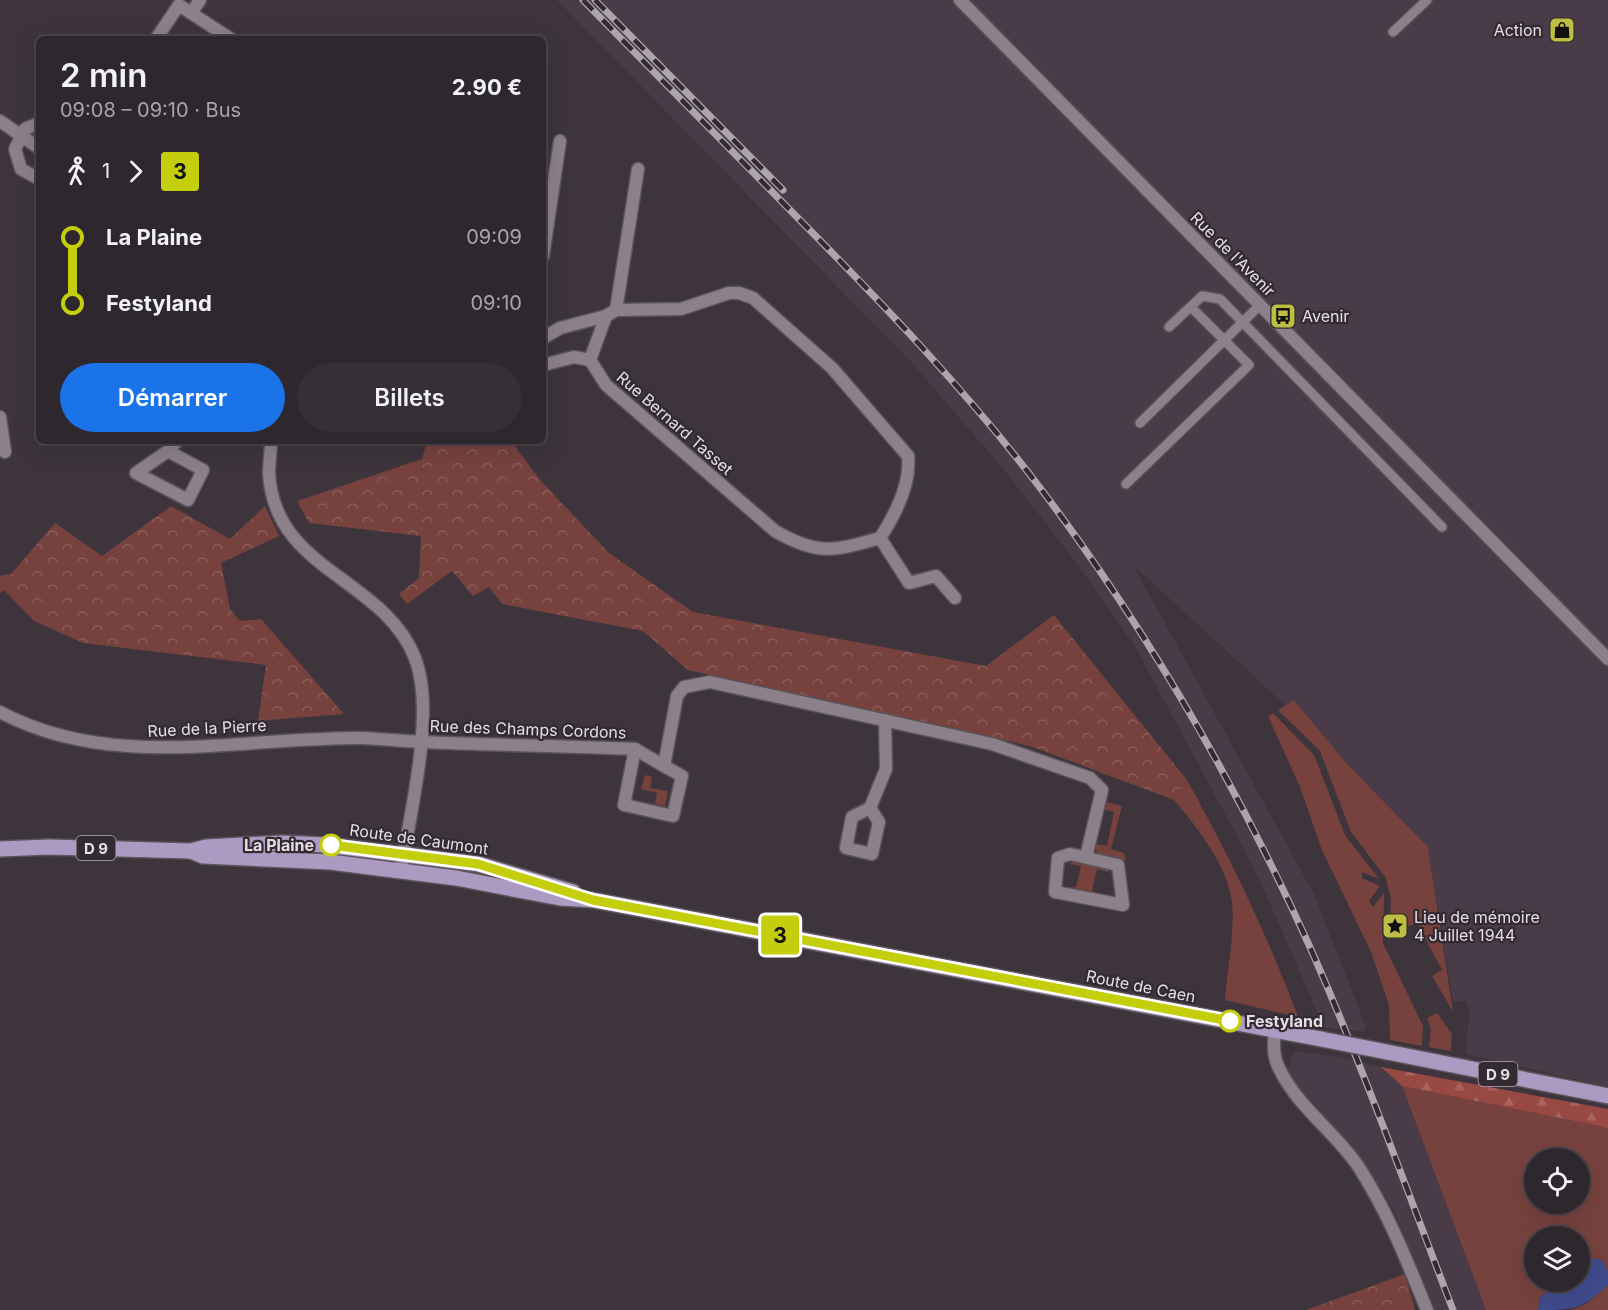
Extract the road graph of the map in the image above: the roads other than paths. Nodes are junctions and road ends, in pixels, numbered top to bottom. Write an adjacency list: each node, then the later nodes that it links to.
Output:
1 (200, 0): 4 (street)
2 (960, 0): 16 (street, Rue de l'Avenir)
3 (1427, 0): 5 (lane)
4 (191, 13): 6 (street); 7 (street)
5 (1393, 32)
6 (215, 35)
7 (158, 36)
8 (0, 121): 10 (street)
9 (36, 125): 10 (street)
10 (20, 134): 12 (street); 14 (street)
11 (560, 141): 15 (street)
12 (36, 146)
13 (638, 170): 18 (street)
14 (36, 178)
15 (546, 236)
16 (1260, 305): 19 (lane); 35 (street, Rue de l'Avenir)
17 (1191, 307): 19 (lane); 20 (lane); 22 (lane)
18 (611, 313): 21 (street); 23 (street); 33 (street)
19 (1243, 322): 22 (lane); 32 (lane)
20 (1170, 327)
21 (546, 336)
22 (1224, 340): 26 (lane); 31 (lane)
23 (590, 360): 24 (street); 33 (street, Rue Bernard Tasset)
24 (546, 364)
25 (0, 417): 29 (street)
26 (1140, 423)
27 (175, 444): 30 (street)
28 (271, 444): 38 (street)
29 (5, 452)
30 (168, 452): 30 (street)
31 (1126, 484)
32 (1442, 527)
33 (880, 538): 34 (street)
34 (955, 597)
35 (1608, 658)
36 (0, 712): 38 (street, Rue de la Pierre)
37 (885, 720): 40 (street); 41 (street); 45 (street)
38 (421, 742): 39 (street, Rue des Champs Cordons); 44 (street)
39 (635, 749): 40 (street, Rue des Champs Cordons); 40 (street, Rue des Champs Cordons)
40 (664, 766)
41 (870, 808)
42 (0, 849): 43 (main road, Route de Caumont / D 9)
43 (191, 851): 44 (main road, Route de Caumont / D 9); 46 (main road, Route de Caumont / D 9)
44 (403, 854): 46 (street); 47 (main road, Route de Caumont / D 9)
45 (1086, 857): 45 (street)
46 (401, 871): 47 (main road, Route de Caumont / D 9)
47 (593, 900): 48 (main road, Route de Caen / D 9)
48 (1275, 1030): 49 (main road, Route de Caen / D 9, bridge); 50 (street)
49 (1608, 1096)
50 (1427, 1310)

